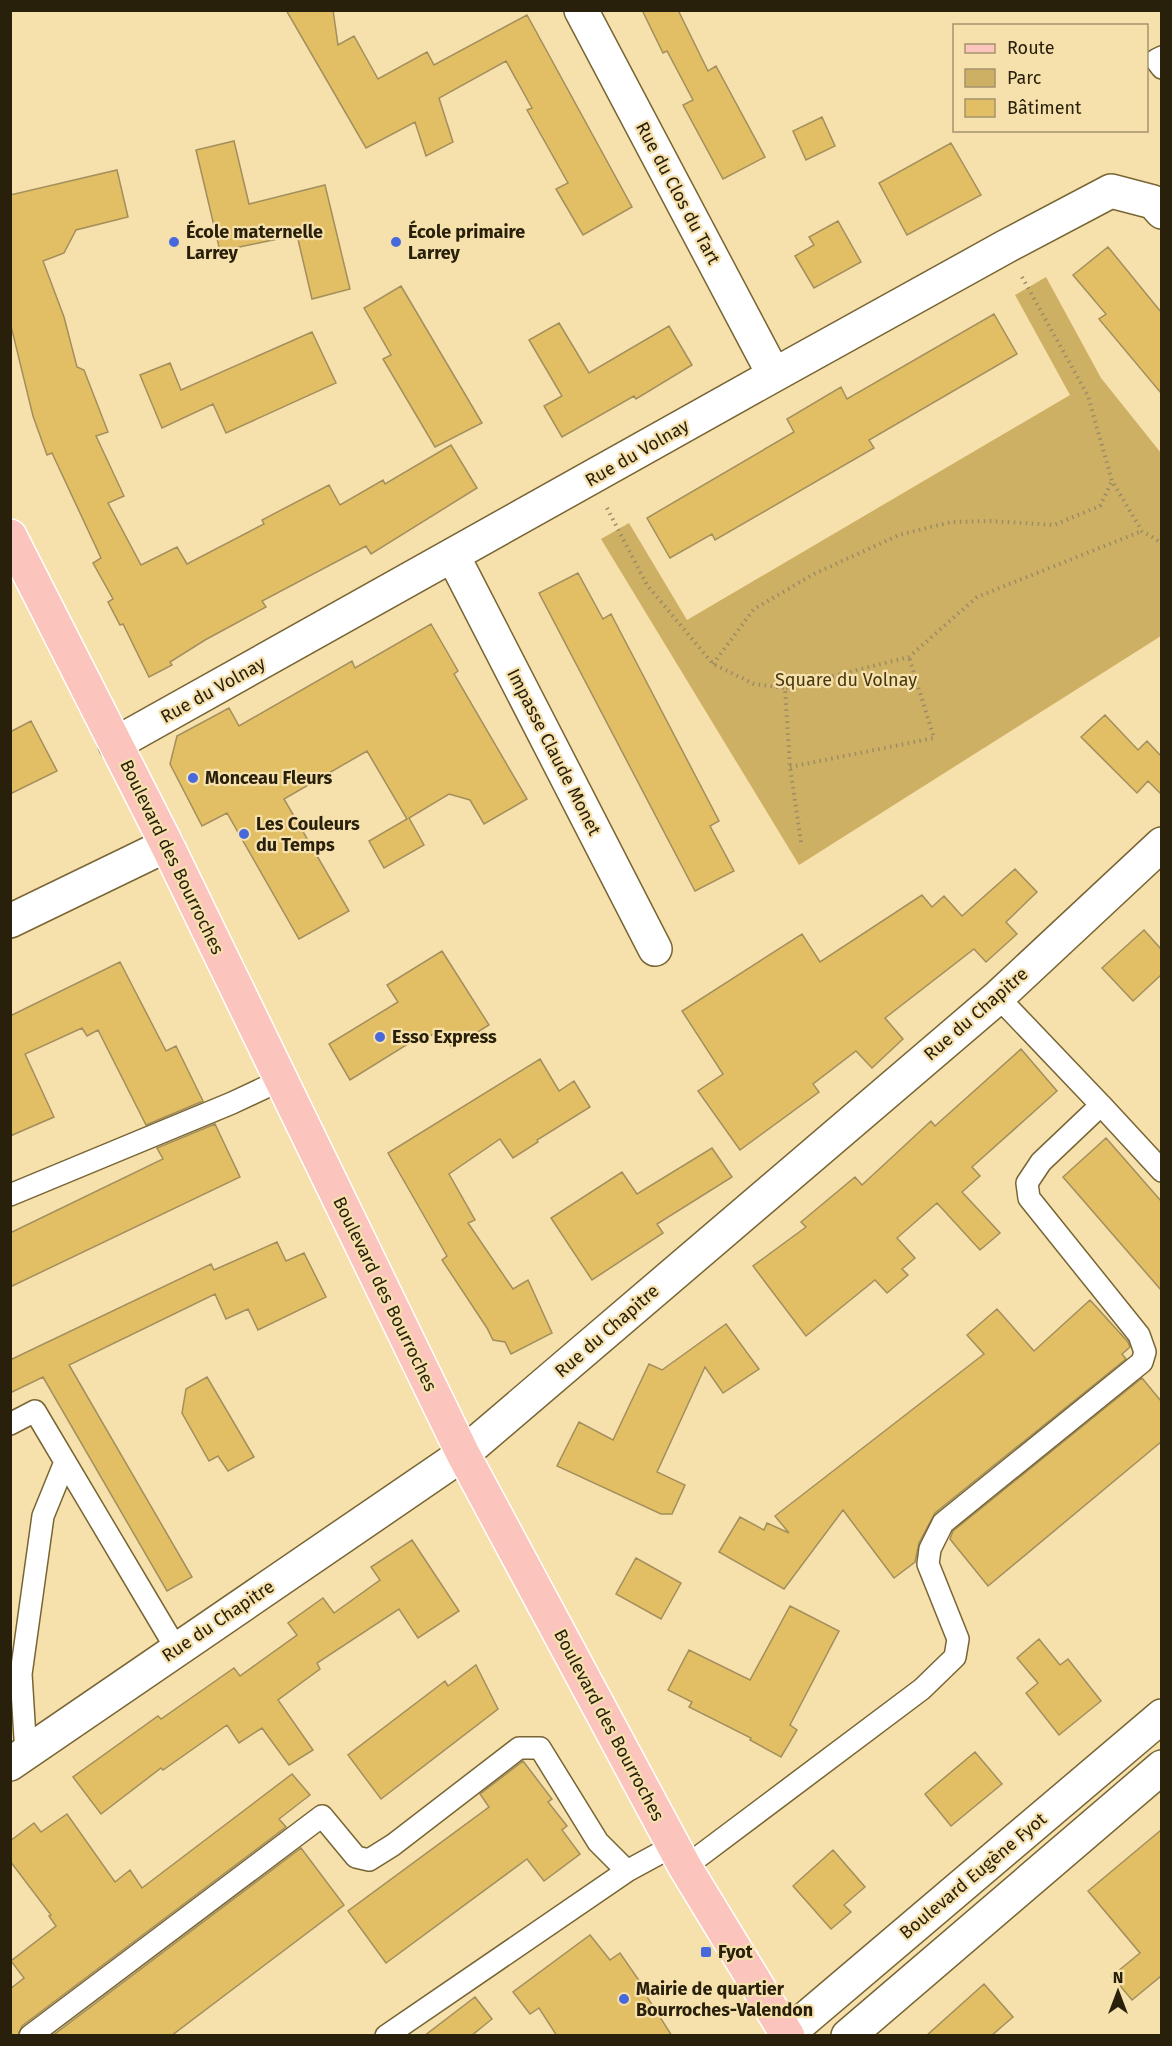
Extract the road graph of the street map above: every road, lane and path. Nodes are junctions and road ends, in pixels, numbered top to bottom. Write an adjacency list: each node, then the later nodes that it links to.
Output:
1 (581, 10): 6 (street, Rue du Clos du Tart)
2 (1161, 57): 3 (lane)
3 (1161, 68)
4 (1161, 212): 5 (street, Rue du Volnay)
5 (1005, 247): 6 (street, Rue du Volnay); 8 (path)
6 (774, 375): 7 (street, Rue du Volnay)
7 (592, 478): 12 (street, Rue du Volnay); 14 (path)
8 (1112, 481): 9 (path); 14 (path)
9 (1142, 531): 11 (path); 13 (path)
10 (10, 536): 16 (main road, Boulevard des Bourroches)
11 (1161, 543)
12 (453, 556): 16 (street, Rue du Volnay); 22 (street, Impasse Claude Monet)
13 (909, 657): 15 (path); 17 (path)
14 (713, 664): 15 (path)
15 (784, 688): 17 (path)
16 (115, 744): 20 (main road, Boulevard des Bourroches)
17 (790, 767): 18 (path)
18 (801, 842)
19 (1161, 844): 23 (street, Rue du Chapitre)
20 (167, 845): 21 (street); 24 (main road, Boulevard des Bourroches)
21 (10, 921)
22 (655, 949)
23 (998, 997): 25 (lane); 29 (street, Rue du Chapitre)
24 (281, 1080): 27 (lane); 29 (main road, Boulevard des Bourroches)
25 (1101, 1106): 26 (lane); 35 (lane)
26 (1161, 1170)
27 (10, 1195)
28 (10, 1424): 30 (lane)
29 (463, 1454): 31 (street, Rue du Chapitre); 35 (main road, Boulevard des Bourroches)
30 (66, 1462): 31 (lane); 33 (lane)
31 (177, 1650): 33 (street, Rue du Chapitre)
32 (1161, 1716): 37 (street, Boulevard Eugène Fyot)
33 (18, 1759)
34 (1161, 1767): 40 (street)
35 (679, 1856): 36 (lane); 37 (main road, Boulevard des Bourroches)
36 (627, 1871): 38 (lane); 39 (lane)
37 (786, 2035)
38 (30, 2036)
39 (386, 2036)
40 (848, 2036)

